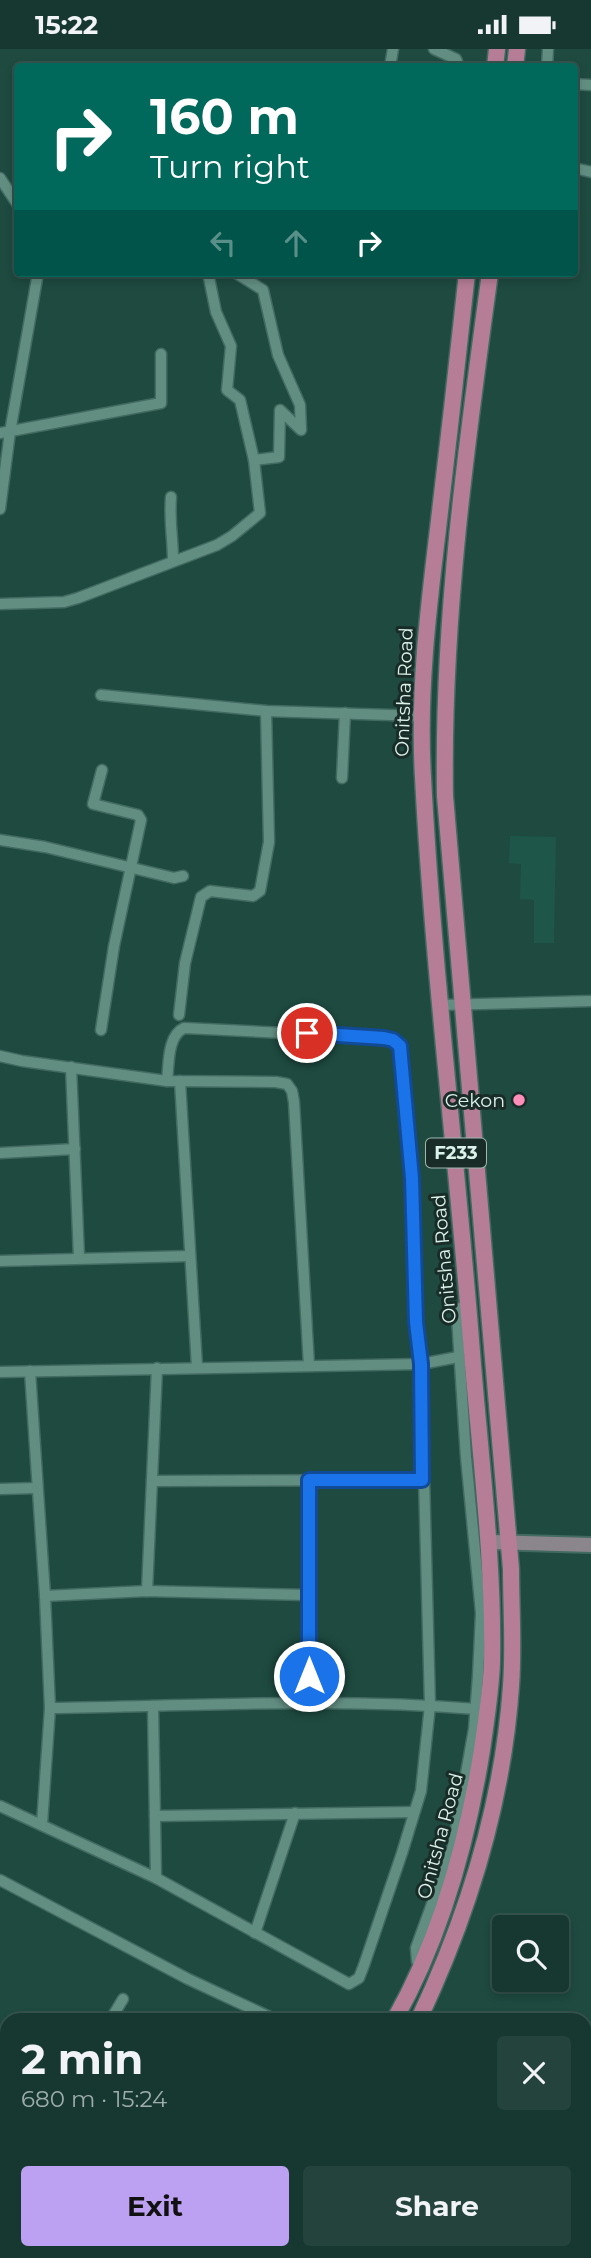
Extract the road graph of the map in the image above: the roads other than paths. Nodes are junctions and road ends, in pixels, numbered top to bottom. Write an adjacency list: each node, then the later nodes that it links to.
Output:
1 (434, 49): 2 (street)
2 (458, 58)
3 (0, 178): 4 (street)
4 (14, 199)
5 (37, 277): 11 (street)
6 (209, 277): 12 (street)
7 (242, 277): 12 (street)
8 (467, 277): 20 (main road, Onitsha Road / F233)
9 (489, 277): 27 (main road, F233)
10 (161, 354): 11 (street)
11 (5, 432): 14 (street)
12 (254, 460): 15 (street)
13 (171, 497): 15 (street)
14 (0, 509)
15 (173, 561): 16 (street)
16 (0, 604)
17 (101, 695): 18 (street)
18 (266, 711): 19 (street); 29 (street)
19 (345, 713): 20 (street); 22 (street)
20 (422, 716): 28 (main road, Onitsha Road / F233)
21 (102, 770): 24 (street)
22 (342, 778)
23 (0, 840): 24 (street)
24 (129, 868): 25 (street); 30 (street)
25 (183, 876)
26 (591, 1001): 27 (street)
27 (463, 1002): 28 (street); 54 (main road, F233)
28 (440, 1005): 40 (main road, Onitsha Road / F233)
29 (179, 1015)
30 (101, 1030)
31 (0, 1056): 32 (street)
32 (71, 1067): 33 (street); 35 (street)
33 (167, 1081): 34 (street); 42 (street)
34 (180, 1081): 37 (street); 43 (street)
35 (75, 1149): 36 (street); 38 (street)
36 (0, 1153)
37 (190, 1256): 38 (street); 44 (street)
38 (79, 1257): 39 (street)
39 (0, 1261)
40 (469, 1306): 41 (street); 53 (main road, Onitsha Road / F233)
41 (458, 1357): 42 (street); 63 (street)
42 (421, 1364): 43 (street); 49 (street)
43 (309, 1366): 44 (street)
44 (197, 1367): 45 (street)
45 (157, 1368): 46 (street); 50 (street)
46 (30, 1371): 47 (street); 51 (street)
47 (0, 1372)
48 (309, 1480): 49 (street); 50 (street); 57 (street)
49 (422, 1480): 60 (street)
50 (152, 1481): 56 (street)
51 (37, 1488): 52 (street); 58 (street)
52 (0, 1489)
53 (489, 1542): 54 (main road); 72 (main road, Onitsha Road / F233)
54 (508, 1544): 55 (main road); 77 (main road, F233)
55 (591, 1545)
56 (147, 1591): 57 (street); 58 (street)
57 (309, 1595): 59 (street)
58 (45, 1596): 62 (street)
59 (310, 1703): 60 (street); 61 (street)
60 (430, 1705): 63 (street); 65 (street)
61 (153, 1706): 62 (street); 67 (street)
62 (50, 1708): 68 (street)
63 (476, 1709): 72 (street)
64 (0, 1806): 68 (street)
65 (414, 1812): 66 (street); 71 (street)
66 (295, 1813): 67 (street); 71 (street)
67 (155, 1817): 69 (street)
68 (42, 1824): 69 (street)
69 (156, 1878): 71 (street)
70 (0, 1880): 75 (street)
71 (255, 1933)
72 (421, 1966): 76 (main road, Onitsha Road / F233)
73 (123, 1999): 74 (street)
74 (115, 2013)
75 (261, 2013)
76 (398, 2013)
77 (422, 2013)

